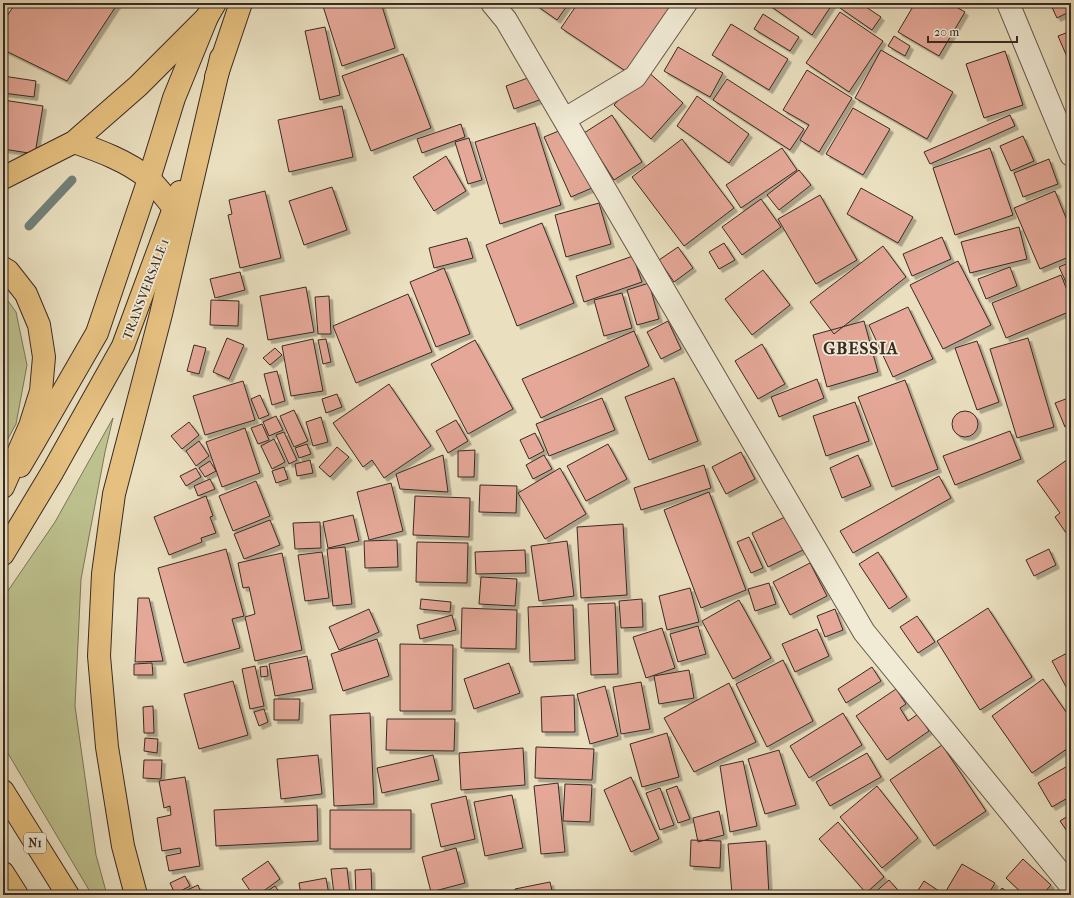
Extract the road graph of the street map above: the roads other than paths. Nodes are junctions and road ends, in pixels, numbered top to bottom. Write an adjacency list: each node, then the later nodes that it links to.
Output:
1 (241, 3): 6 (main road, TRANSVERSALE 1)
2 (492, 3): 7 (street)
3 (686, 3): 7 (street)
4 (1008, 3): 9 (street)
5 (211, 10): 8 (main road); 11 (main road)
6 (222, 58): 12 (main road, TRANSVERSALE 1); 22 (main road)
7 (564, 119): 19 (street)
8 (74, 142): 10 (main road); 11 (main road)
9 (1070, 150)
10 (3, 178)
11 (149, 179): 12 (main road); 15 (main road)
12 (175, 209): 16 (main road, TRANSVERSALE 1)
13 (3, 268): 14 (main road)
14 (3, 487)
15 (3, 492)
16 (3, 554)
17 (3, 791): 21 (main road, N1)
18 (3, 872): 20 (main road)
19 (1071, 886)
20 (17, 895)
21 (68, 895)
22 (136, 895)

